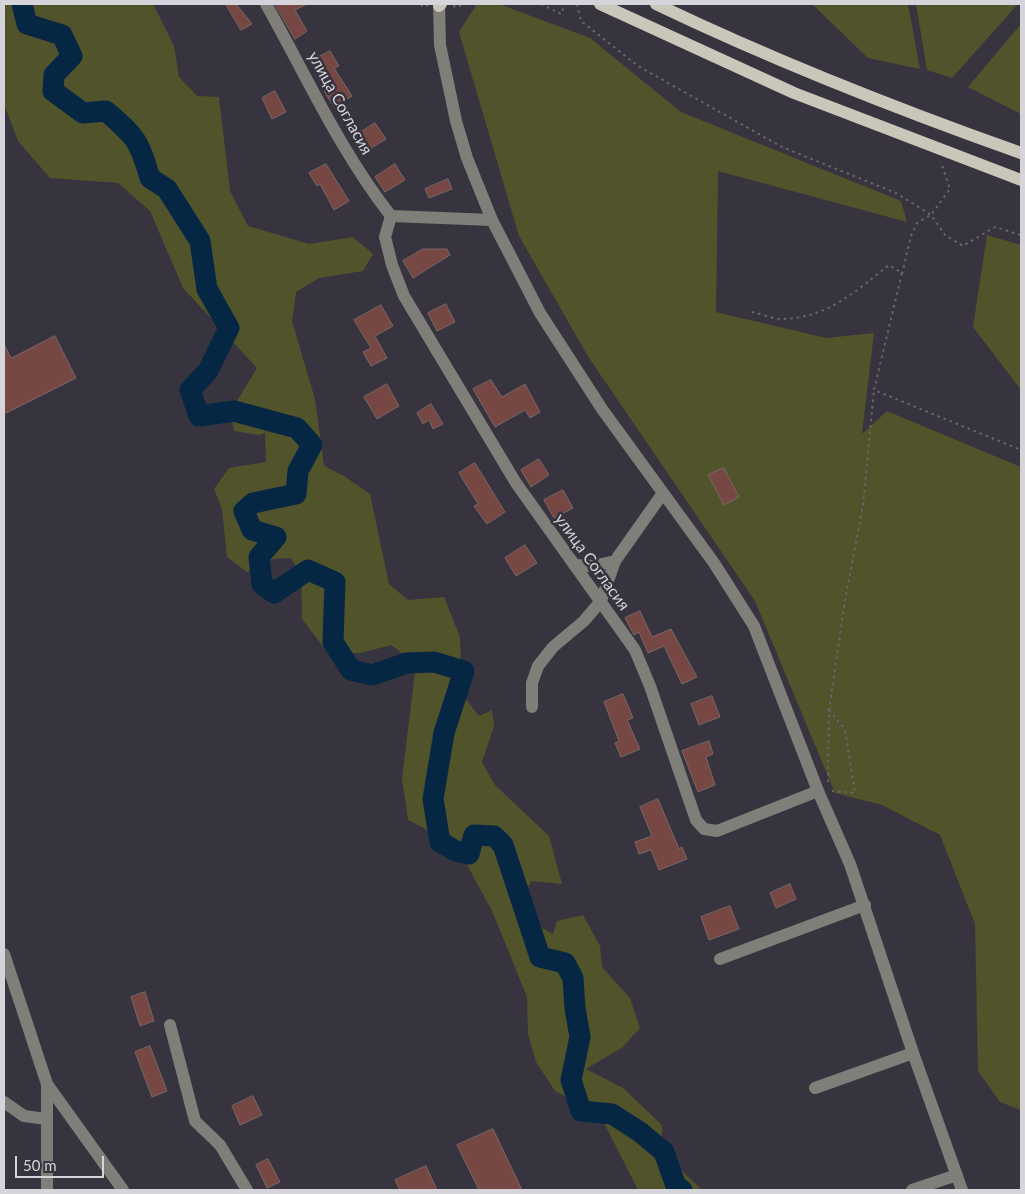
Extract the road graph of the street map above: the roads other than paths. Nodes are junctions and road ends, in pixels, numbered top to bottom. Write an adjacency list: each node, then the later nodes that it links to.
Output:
1 (266, 4): 7 (street, улица Согласия)
2 (439, 4): 8 (street)
3 (600, 4): 6 (main road)
4 (656, 4): 5 (main road)
5 (1021, 153)
6 (1021, 180)
7 (390, 216): 8 (street); 11 (street, улица Согласия)
8 (492, 220): 9 (street)
9 (663, 493): 10 (street); 14 (street)
10 (615, 561): 11 (street); 12 (street)
11 (574, 565): 12 (street, улица Согласия)
12 (600, 601): 13 (street); 14 (street, улица Согласия)
13 (532, 708)
14 (824, 788): 15 (street)
15 (865, 905): 17 (street); 19 (street)
16 (4, 954): 20 (street)
17 (720, 959)
18 (170, 1025): 27 (street)
19 (912, 1053): 21 (street); 24 (street)
20 (47, 1084): 23 (street); 26 (street)
21 (815, 1088)
22 (4, 1102): 23 (street)
23 (46, 1119): 25 (street)
24 (956, 1175): 28 (street); 29 (street)
25 (47, 1190)
26 (123, 1190)
27 (247, 1190)
28 (912, 1190)
29 (962, 1190)

